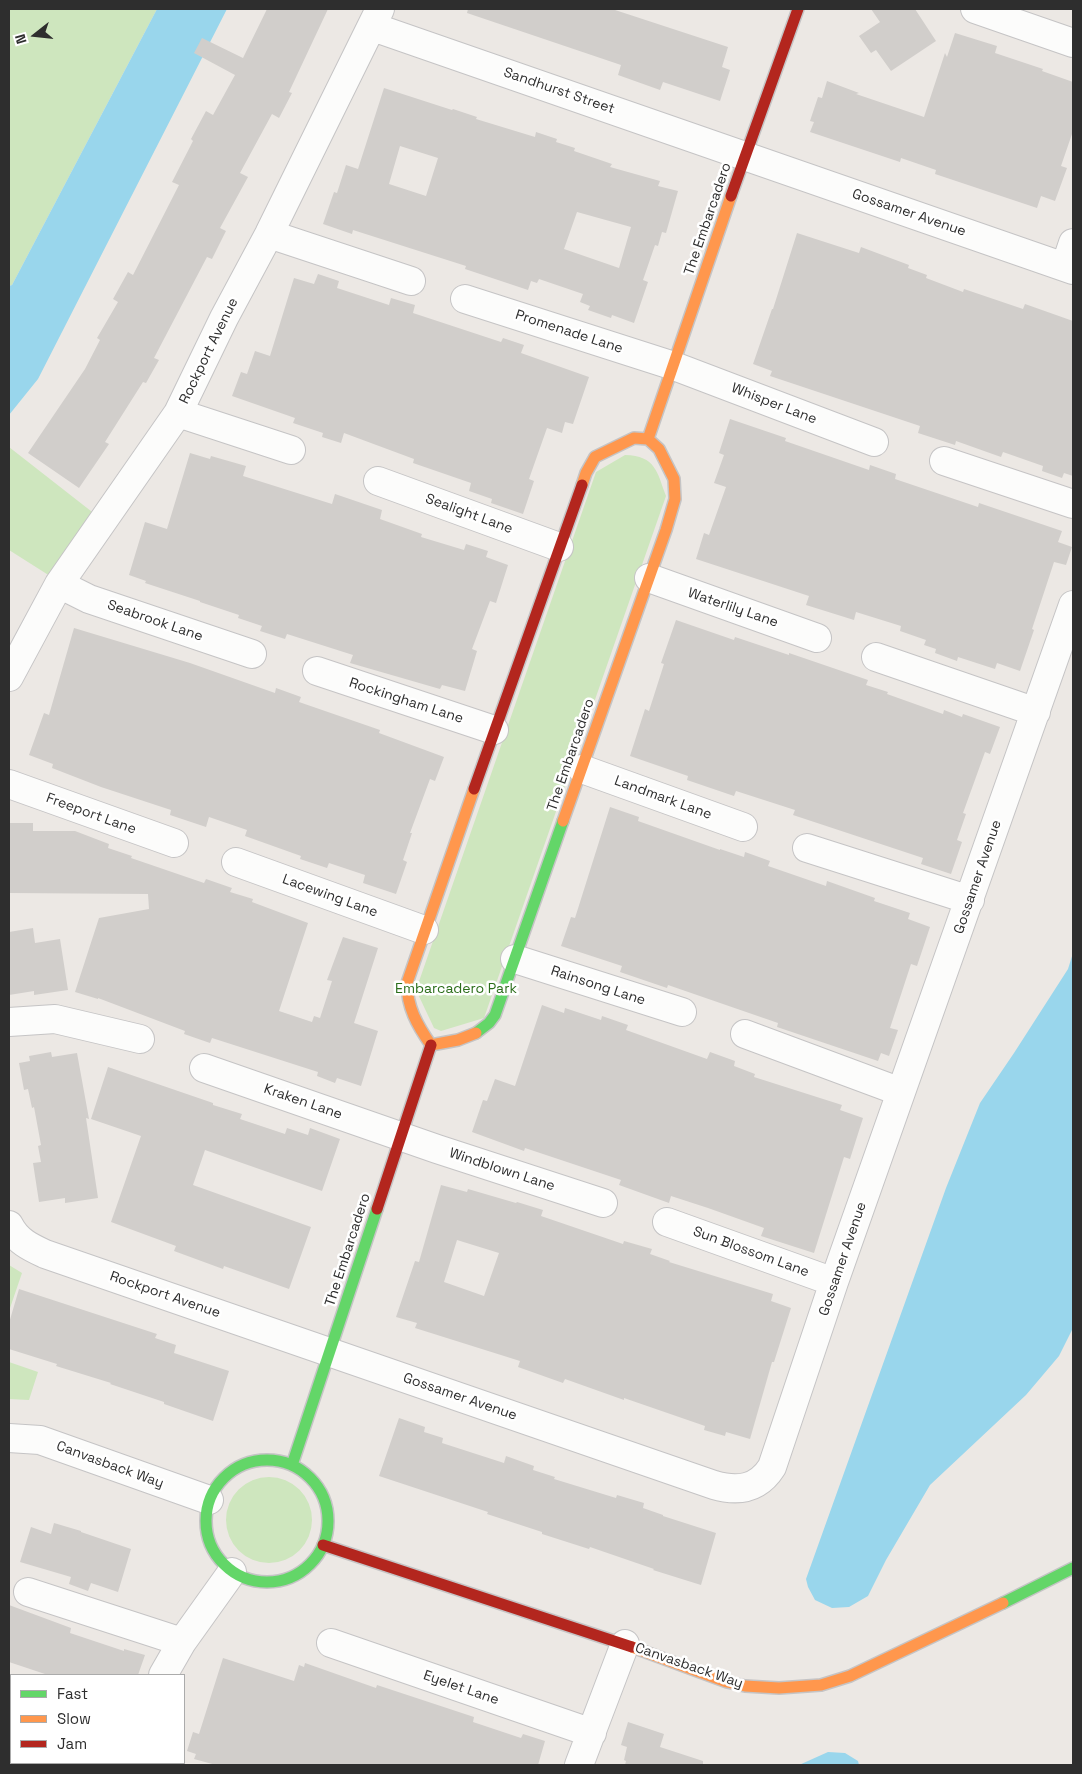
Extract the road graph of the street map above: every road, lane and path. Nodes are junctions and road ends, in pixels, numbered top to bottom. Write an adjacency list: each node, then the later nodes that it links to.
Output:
1 (798, 9): 5 (street, The Embarcadero)
2 (975, 9): 4 (street)
3 (376, 18): 5 (street, Sandhurst Street); 6 (street, Rockport Avenue)
4 (1073, 43)
5 (745, 156): 7 (street, Gossamer Avenue); 10 (street, The Embarcadero)
6 (269, 234): 8 (street); 11 (street, Rockport Avenue)
7 (1070, 260)
8 (411, 281)
9 (465, 299): 10 (street, Promenade Lane)
10 (674, 366): 12 (street, The Embarcadero); 13 (street, Whisper Lane)
11 (178, 412): 14 (street); 20 (street, Rockport Avenue)
12 (648, 439): 18 (street); 19 (street, The Embarcadero)
13 (874, 442)
14 (290, 450)
15 (944, 461): 17 (street)
16 (378, 481): 18 (street, Sealight Lane)
17 (1073, 504)
18 (559, 546): 28 (street)
19 (649, 578): 22 (street, Waterlily Lane); 29 (street, The Embarcadero)
20 (59, 584): 23 (street, Seabrook Lane); 26 (street, Rockport Avenue)
21 (1073, 605): 27 (street, Gossamer Avenue)
22 (817, 638)
23 (252, 654)
24 (876, 657): 27 (street)
25 (317, 672): 28 (street, Rockingham Lane)
26 (9, 677)
27 (1036, 712): 35 (street, Gossamer Avenue)
28 (494, 730): 36 (street)
29 (582, 769): 31 (street, Landmark Lane); 37 (street, The Embarcadero)
30 (9, 784): 32 (street, Freeport Lane)
31 (743, 827)
32 (174, 843)
33 (807, 848): 35 (street)
34 (236, 862): 36 (street, Lacewing Lane)
35 (970, 900): 44 (street, Gossamer Avenue)
36 (424, 930): 42 (street)
37 (515, 959): 38 (street, Rainsong Lane); 42 (street, The Embarcadero)
38 (682, 1012)
39 (9, 1022): 41 (street)
40 (745, 1034): 44 (street)
41 (140, 1039)
42 (431, 1045): 45 (street, The Embarcadero)
43 (204, 1068): 45 (street, Kraken Lane)
44 (901, 1092): 49 (street, Gossamer Avenue)
45 (402, 1136): 46 (street, Windblown Lane); 50 (street, The Embarcadero)
46 (603, 1203)
47 (667, 1222): 49 (street, Sun Blossom Lane)
48 (9, 1226): 50 (street, Rockport Avenue)
49 (834, 1282): 50 (street, Gossamer Avenue)
50 (330, 1352): 52 (street, The Embarcadero)
51 (9, 1438): 53 (street, Canvasback Way)
52 (292, 1465): 53 (street); 54 (street)
53 (209, 1500): 56 (street)
54 (323, 1546): 56 (street); 60 (street, Canvasback Way)
55 (1073, 1568): 60 (street, Canvasback Way)
56 (232, 1572): 58 (street)
57 (28, 1592): 58 (street)
58 (182, 1642): 61 (street)
59 (331, 1643): 62 (street, Eyelet Lane)
60 (626, 1644): 62 (street)
61 (163, 1674)
62 (592, 1733): 63 (street)
63 (579, 1765)

